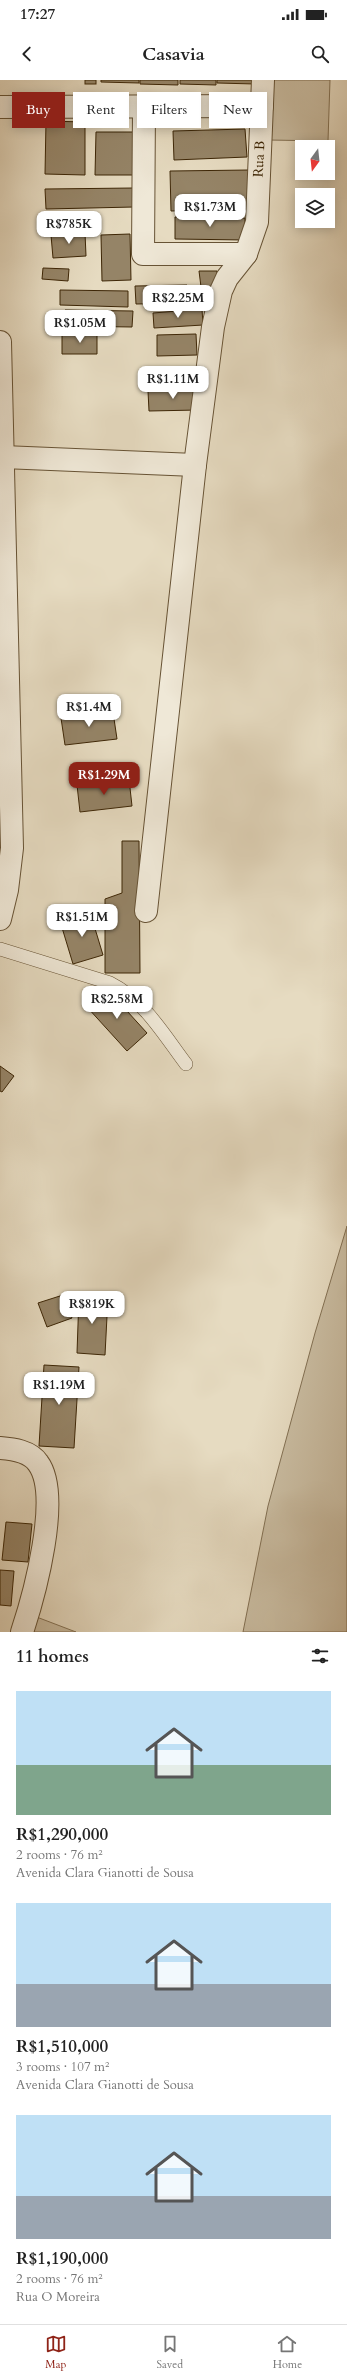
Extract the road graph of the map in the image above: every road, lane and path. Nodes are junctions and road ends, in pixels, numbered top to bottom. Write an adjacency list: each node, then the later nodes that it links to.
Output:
1 (263, 80): 2 (street, Rua B)
2 (263, 92)
3 (0, 107): 4 (street)
4 (137, 107)
5 (144, 128): 7 (street)
6 (261, 128): 7 (street, Rua B)
7 (249, 246): 10 (street)
8 (0, 342): 9 (street)
9 (3, 457): 10 (street); 12 (street)
10 (195, 465): 11 (street)
11 (146, 911)
12 (0, 920)
13 (0, 949): 14 (lane)
14 (186, 1064)
15 (0, 1448): 16 (street)
16 (22, 1632)

